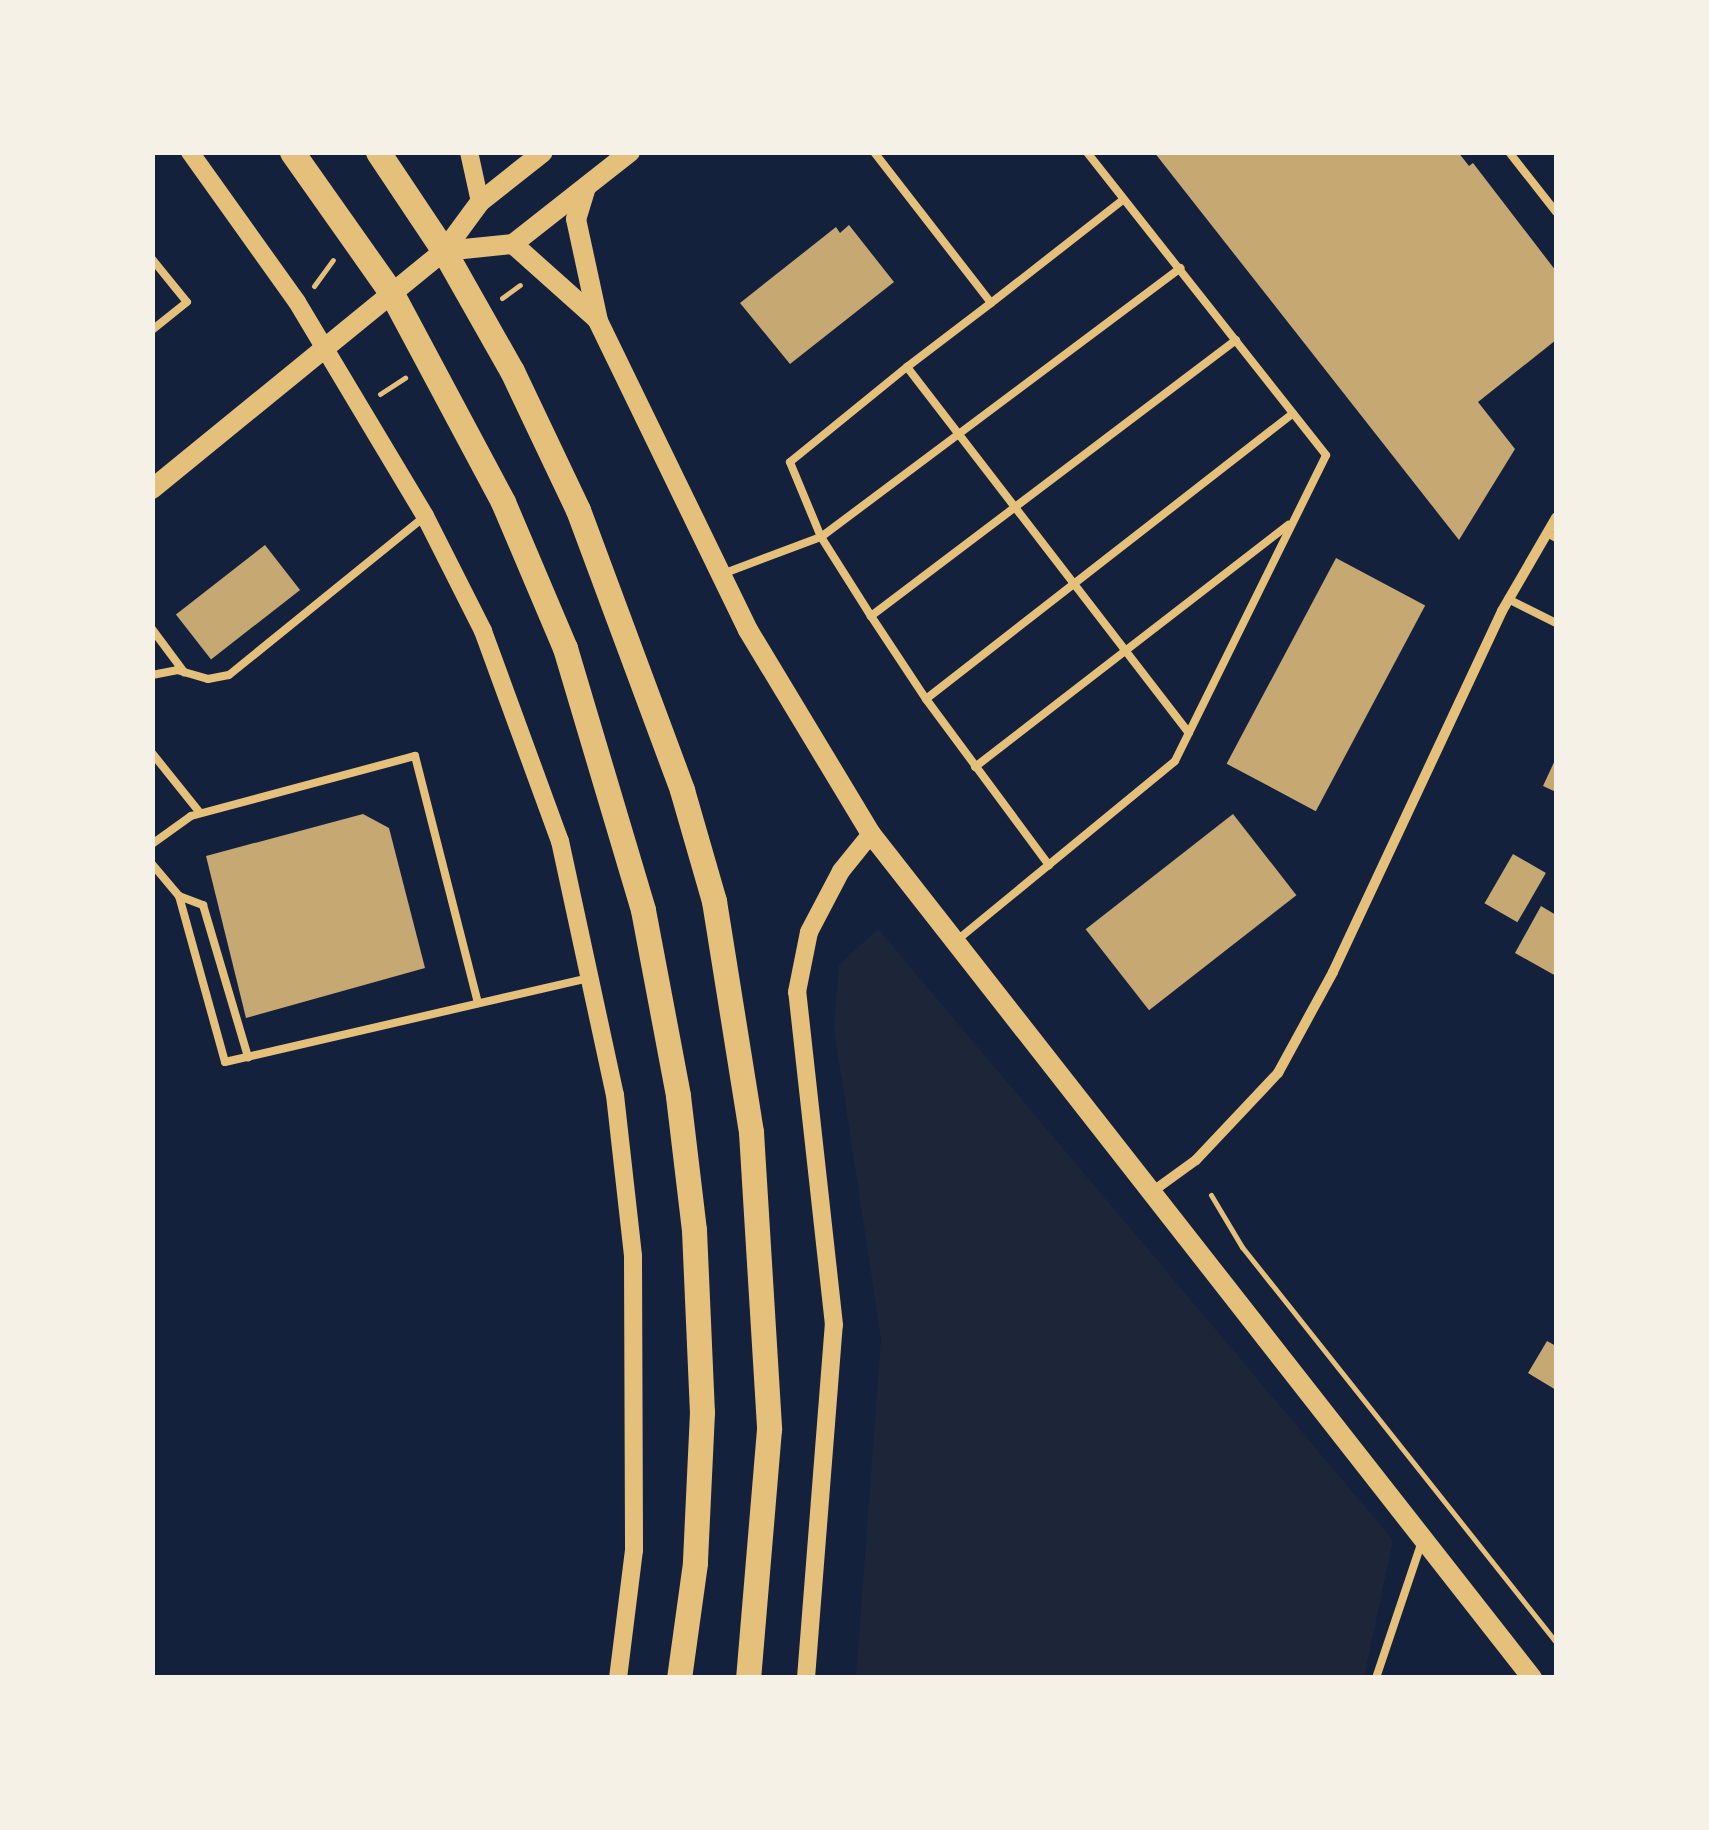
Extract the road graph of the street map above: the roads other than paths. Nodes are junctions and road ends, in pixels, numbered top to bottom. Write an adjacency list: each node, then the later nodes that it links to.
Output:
1 (190, 152): 23 (street)
2 (292, 152): 18 (main road)
3 (378, 152): 15 (main road)
4 (469, 152): 12 (street)
5 (543, 152): 12 (main road)
6 (630, 152): 10 (main road)
7 (874, 152): 19 (lane)
8 (1087, 152): 11 (lane)
9 (1509, 152): 13 (lane)
10 (586, 187): 14 (main road); 20 (main road)
11 (1123, 200): 17 (lane); 19 (lane)
12 (480, 202): 15 (main road)
13 (1556, 212)
14 (513, 244): 15 (main road); 20 (main road)
15 (444, 250): 18 (main road); 61 (main road)
16 (152, 258): 21 (lane)
17 (1180, 268): 22 (lane); 26 (lane)
18 (392, 294): 23 (main road); 60 (main road)
19 (990, 303): 24 (lane)
20 (598, 320): 34 (main road)
21 (152, 330)
22 (1236, 340): 25 (lane); 28 (lane)
23 (326, 349): 27 (main road); 29 (street)
24 (907, 367): 26 (lane); 33 (lane)
25 (1293, 414): 31 (lane); 35 (lane)
26 (958, 438): 28 (lane); 33 (lane)
27 (152, 489)
28 (1011, 507): 35 (lane); 37 (lane)
29 (426, 516): 41 (lane); 54 (street)
30 (1556, 518): 32 (street)
31 (1293, 521): 40 (lane); 44 (lane)
32 (1552, 535): 36 (street)
33 (821, 537): 34 (lane); 37 (lane)
34 (721, 574): 48 (main road)
35 (1070, 585): 40 (lane); 43 (lane)
36 (1508, 599): 38 (lane); 57 (street)
37 (871, 616): 43 (lane)
38 (1556, 622)
39 (152, 629): 41 (lane)
40 (1122, 651): 44 (lane); 46 (lane)
41 (184, 672): 42 (lane)
42 (152, 675)
43 (926, 698): 46 (lane)
44 (1189, 733): 51 (lane)
45 (152, 754): 47 (lane)
46 (976, 767): 51 (lane)
47 (200, 813): 49 (lane); 55 (lane)
48 (871, 834): 53 (main road); 62 (street)
49 (152, 844)
50 (152, 864): 52 (lane)
51 (1048, 865): 53 (lane)
52 (178, 896): 56 (lane); 56 (lane)
53 (955, 942): 57 (main road)
54 (592, 977): 55 (lane); 59 (street)
55 (478, 1003): 56 (lane)
56 (248, 1056)
57 (1149, 1194): 58 (main road)
58 (1422, 1539): 63 (lane); 64 (main road)
59 (618, 1678)
60 (679, 1678)
61 (748, 1678)
62 (806, 1678)
63 (1376, 1678)
64 (1532, 1678)

